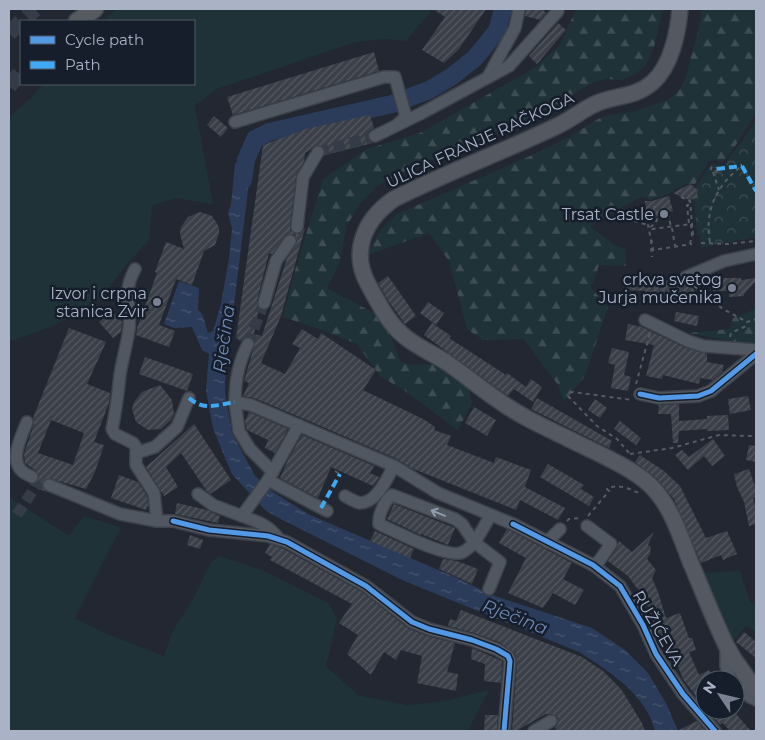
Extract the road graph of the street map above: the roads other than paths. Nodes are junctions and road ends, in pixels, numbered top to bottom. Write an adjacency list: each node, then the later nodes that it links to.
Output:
1 (95, 9): 5 (highway)
2 (519, 9): 6 (street)
3 (680, 9): 44 (main road, ULICA FRANJE RAČKOGA)
4 (558, 11): 6 (street)
5 (78, 20)
6 (487, 78): 8 (street)
7 (235, 122): 8 (street)
8 (397, 125): 9 (street)
9 (376, 136)
10 (318, 152): 11 (street)
11 (297, 227)
12 (290, 241): 16 (street)
13 (756, 254): 15 (street)
14 (135, 269): 26 (street)
15 (686, 277)
16 (264, 303)
17 (649, 321): 19 (street)
18 (248, 344): 23 (street)
19 (756, 350)
20 (756, 354): 21 (street)
21 (636, 393)
22 (189, 398): 26 (street)
23 (234, 402): 25 (street, RUŽIĆEVA); 28 (street)
24 (27, 422): 29 (street)
25 (299, 425): 27 (street, RUŽIĆEVA); 28 (street)
26 (136, 453): 36 (street)
27 (394, 466): 32 (street); 34 (street, RUŽIĆEVA)
28 (270, 476): 33 (street); 35 (street)
29 (32, 477)
30 (49, 485): 36 (street)
31 (198, 494): 35 (street)
32 (345, 496)
33 (327, 511)
34 (491, 515): 40 (street); 41 (street, RUŽIĆEVA)
35 (242, 516): 39 (street)
36 (158, 521): 39 (street)
37 (587, 526): 42 (street)
38 (560, 529): 41 (street)
39 (278, 538): 50 (street)
40 (474, 542): 40 (street, one-way to 40); 43 (street)
41 (547, 542): 42 (street, RUŽIĆEVA)
42 (593, 565): 52 (street, RUŽIĆEVA)
43 (489, 589)
44 (726, 645): 45 (street); 46 (main road, ULICA FRANJE RAČKOGA)
45 (727, 670)
46 (756, 690)
47 (745, 693): 48 (street)
48 (756, 700)
49 (551, 721): 51 (street)
50 (504, 731)
51 (534, 731)
52 (715, 731)

